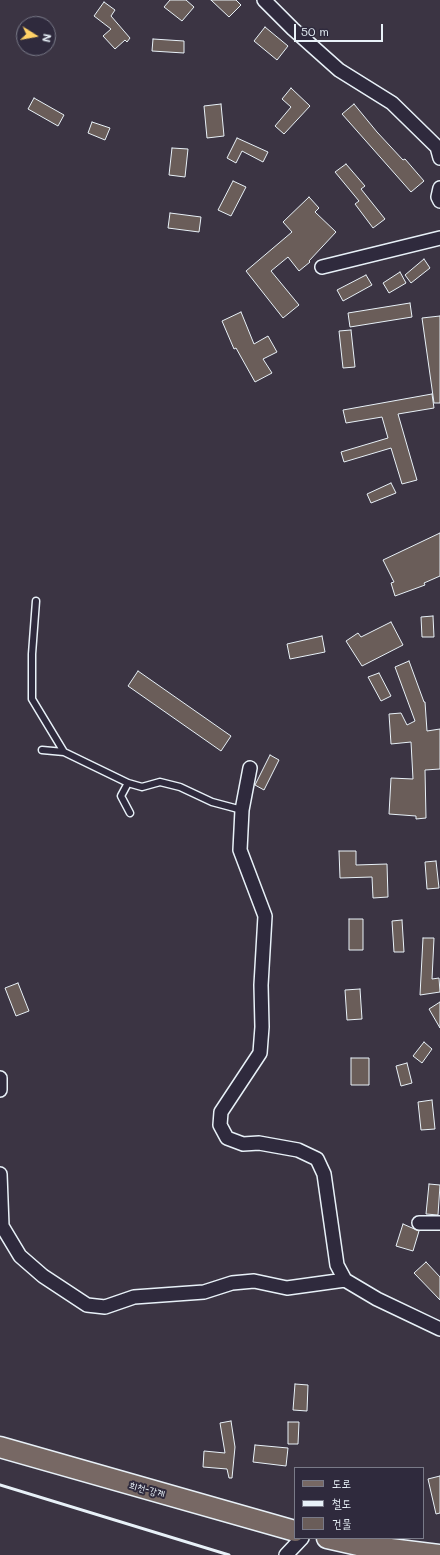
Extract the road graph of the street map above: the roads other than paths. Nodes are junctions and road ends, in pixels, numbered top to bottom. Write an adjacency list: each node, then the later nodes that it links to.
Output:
1 (264, 0): 2 (street)
2 (440, 158)
3 (440, 188): 4 (street)
4 (440, 201)
5 (440, 238): 6 (street)
6 (322, 267)
7 (36, 601): 9 (lane)
8 (42, 750): 9 (lane)
9 (64, 752): 11 (lane)
10 (250, 768): 12 (street)
11 (128, 783): 12 (lane); 13 (lane)
12 (242, 810): 19 (street)
13 (130, 813)
14 (0, 1078): 15 (street)
15 (0, 1090)
16 (0, 1174): 19 (street)
17 (419, 1223): 18 (street)
18 (440, 1223)
19 (345, 1280): 20 (street)
20 (440, 1329)
21 (0, 1447): 22 (main road, 희천-강계)
22 (294, 1530)
23 (301, 1539): 25 (street)
24 (331, 1539): 26 (main road)
25 (286, 1555)
26 (440, 1555)

